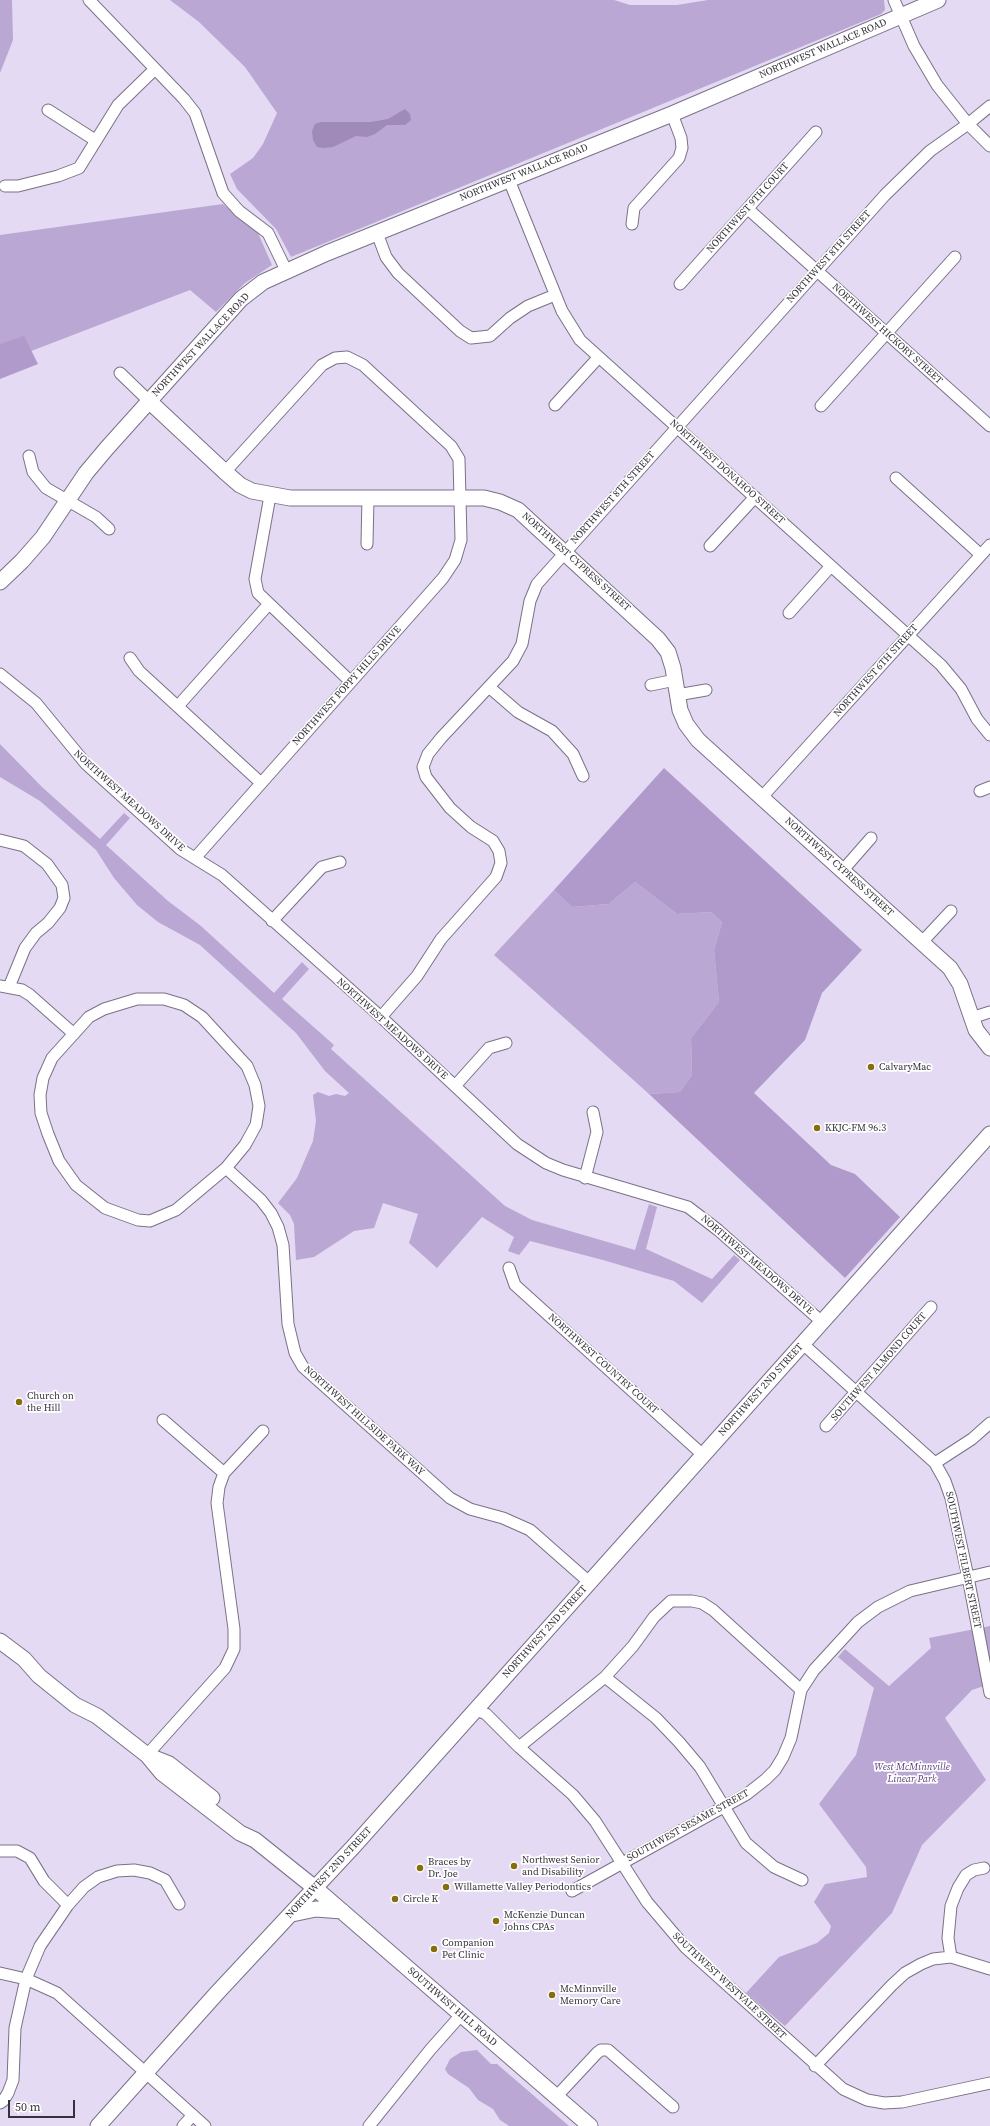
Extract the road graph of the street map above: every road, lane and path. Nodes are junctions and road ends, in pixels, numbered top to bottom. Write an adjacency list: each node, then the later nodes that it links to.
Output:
1 (89, 0): 5 (street)
2 (894, 0): 4 (street)
3 (938, 0): 4 (street, NORTHWEST WALLACE ROAD)
4 (900, 16): 8 (street, NORTHWEST WALLACE ROAD); 9 (street)
5 (155, 69): 11 (street); 19 (street)
6 (990, 106): 9 (street, NORTHWEST 8TH STREET)
7 (48, 110): 11 (street)
8 (672, 114): 13 (street, NORTHWEST WALLACE ROAD); 16 (street)
9 (968, 124): 12 (street); 20 (street, NORTHWEST 8TH STREET)
10 (816, 132): 15 (street, NORTHWEST 9TH COURT)
11 (95, 140): 14 (street)
12 (990, 146)
13 (509, 180): 17 (street, NORTHWEST WALLACE ROAD); 22 (street, NORTHWEST DONAHOO STREET)
14 (5, 186)
15 (748, 209): 20 (street, NORTHWEST HICKORY STREET); 21 (street, NORTHWEST 9TH COURT)
16 (632, 224)
17 (377, 233): 19 (street, NORTHWEST WALLACE ROAD); 22 (street)
18 (955, 257): 23 (street)
19 (286, 270): 26 (street, NORTHWEST WALLACE ROAD)
20 (817, 271): 23 (street, NORTHWEST HICKORY STREET); 30 (street, NORTHWEST 8TH STREET)
21 (680, 284)
22 (555, 295): 24 (street, NORTHWEST DONAHOO STREET)
23 (887, 334): 28 (street); 29 (street, NORTHWEST HICKORY STREET)
24 (598, 358): 27 (street); 30 (street, NORTHWEST DONAHOO STREET)
25 (120, 373): 26 (street, NORTHWEST WALLACE ROAD)
26 (149, 401): 32 (street, NORTHWEST CYPRESS STREET); 38 (street, NORTHWEST WALLACE ROAD)
27 (555, 405)
28 (821, 406)
29 (990, 426)
30 (677, 427): 36 (street, NORTHWEST DONAHOO STREET); 43 (street, NORTHWEST 8TH STREET)
31 (29, 456): 38 (street)
32 (225, 472): 34 (street, NORTHWEST CYPRESS STREET); 37 (street, NORTHWEST POPPY HILLS DRIVE)
33 (896, 478): 44 (street)
34 (270, 496): 35 (street, NORTHWEST CYPRESS STREET); 47 (street)
35 (368, 497): 37 (street, NORTHWEST CYPRESS STREET); 40 (street)
36 (754, 497): 42 (street); 45 (street, NORTHWEST DONAHOO STREET)
37 (461, 498): 43 (street, NORTHWEST CYPRESS STREET); 52 (street, NORTHWEST POPPY HILLS DRIVE)
38 (67, 502): 39 (street); 46 (street, NORTHWEST WALLACE ROAD)
39 (109, 529)
40 (367, 544)
41 (990, 545): 44 (street, NORTHWEST 6TH STREET)
42 (710, 546)
43 (564, 552): 54 (street, NORTHWEST 8TH STREET); 55 (street, NORTHWEST CYPRESS STREET)
44 (981, 555): 49 (street, NORTHWEST 6TH STREET)
45 (831, 566): 48 (street); 49 (street, NORTHWEST DONAHOO STREET)
46 (0, 582)
47 (268, 605): 52 (street); 57 (street)
48 (789, 613)
49 (908, 636): 58 (street, NORTHWEST DONAHOO STREET); 61 (street, NORTHWEST 6TH STREET)
50 (130, 658): 57 (street)
51 (0, 674): 64 (street, NORTHWEST MEADOWS DRIVE)
52 (351, 682): 60 (street, NORTHWEST POPPY HILLS DRIVE)
53 (651, 685): 55 (street)
54 (489, 687): 59 (street); 72 (street, NORTHWEST 8TH STREET)
55 (676, 687): 56 (street); 61 (street, NORTHWEST CYPRESS STREET)
56 (706, 690)
57 (178, 706): 60 (street)
58 (990, 735)
59 (583, 776)
60 (261, 783): 64 (street, NORTHWEST POPPY HILLS DRIVE)
61 (762, 798): 66 (street, NORTHWEST CYPRESS STREET)
62 (871, 838): 66 (street)
63 (0, 840): 70 (street)
64 (194, 858): 68 (street, NORTHWEST MEADOWS DRIVE)
65 (340, 862): 68 (street)
66 (843, 870): 69 (street, NORTHWEST CYPRESS STREET)
67 (951, 911): 69 (street)
68 (272, 921): 72 (street, NORTHWEST MEADOWS DRIVE)
69 (922, 942): 73 (street, NORTHWEST CYPRESS STREET)
70 (5, 987): 74 (street)
71 (990, 1012): 73 (street)
72 (380, 1017): 77 (street, NORTHWEST MEADOWS DRIVE)
73 (971, 1018): 76 (street, NORTHWEST CYPRESS STREET)
74 (74, 1034): 80 (street); 80 (street)
75 (506, 1043): 77 (street)
76 (990, 1048)
77 (455, 1086): 81 (street, NORTHWEST MEADOWS DRIVE)
78 (593, 1112): 81 (street)
79 (990, 1134): 84 (street, NORTHWEST 2ND STREET)
80 (226, 1168): 96 (street, NORTHWEST HILLSIDE PARK WAY)
81 (585, 1178): 84 (street, NORTHWEST MEADOWS DRIVE)
82 (509, 1268): 91 (street, NORTHWEST COUNTRY COURT)
83 (931, 1307): 86 (street, SOUTHWEST ALMOND COURT)
84 (822, 1322): 85 (street, NORTHWEST 2ND STREET)
85 (803, 1344): 86 (street, SOUTHWEST FILBERT STREET); 91 (street, NORTHWEST 2ND STREET)
86 (856, 1392): 89 (street, SOUTHWEST ALMOND COURT); 92 (street, SOUTHWEST FILBERT STREET)
87 (163, 1420): 93 (street)
88 (990, 1423): 92 (street)
89 (826, 1426)
90 (263, 1431): 93 (street)
91 (703, 1455): 96 (street, NORTHWEST 2ND STREET)
92 (935, 1463): 95 (street, SOUTHWEST FILBERT STREET)
93 (224, 1474): 103 (street)
94 (990, 1572): 95 (street, SOUTHWEST SESAME STREET)
95 (968, 1577): 99 (street, SOUTHWEST SESAME STREET); 100 (street, SOUTHWEST FILBERT STREET)
96 (589, 1582): 101 (street, NORTHWEST 2ND STREET)
97 (0, 1641): 103 (street, SOUTHWEST HILL ROAD)
98 (605, 1677): 99 (street); 102 (street); 104 (street)
99 (801, 1690): 104 (street, SOUTHWEST SESAME STREET)
100 (990, 1693)
101 (476, 1710): 102 (street, SOUTHWEST WESTVALE STREET); 109 (street, NORTHWEST 2ND STREET)
102 (519, 1748): 106 (street, SOUTHWEST WESTVALE STREET)
103 (147, 1755): 109 (street, SOUTHWEST HILL ROAD)
104 (724, 1806): 106 (street, SOUTHWEST SESAME STREET); 108 (street)
105 (1, 1851): 112 (street)
106 (623, 1863): 110 (street, SOUTHWEST SESAME STREET); 120 (street, SOUTHWEST WESTVALE STREET)
107 (984, 1868): 115 (street)
108 (802, 1880)
109 (315, 1888): 113 (street, SOUTHWEST HILL ROAD); 114 (street, NORTHWEST 2ND STREET)
110 (572, 1891)
111 (179, 1904): 112 (street)
112 (68, 1905): 118 (street)
113 (342, 1911): 114 (street); 119 (street, SOUTHWEST HILL ROAD)
114 (292, 1914): 121 (street, NORTHWEST 2ND STREET)
115 (952, 1957): 116 (street); 120 (street)
116 (990, 1969)
117 (0, 1973): 118 (street)
118 (26, 1979): 121 (street); 124 (street)
119 (462, 2015): 123 (street, SOUTHWEST HILL ROAD); 130 (street)
120 (815, 2066): 122 (street, SOUTHWEST WESTVALE STREET)
121 (146, 2073): 126 (street); 127 (street, NORTHWEST 2ND STREET)
122 (990, 2083)
123 (556, 2097): 125 (street); 131 (street, SOUTHWEST HILL ROAD)
124 (0, 2103)
125 (673, 2107)
126 (193, 2115): 128 (street); 129 (street)
127 (98, 2126)
128 (183, 2126)
129 (204, 2126)
130 (369, 2126)
131 (590, 2126)

